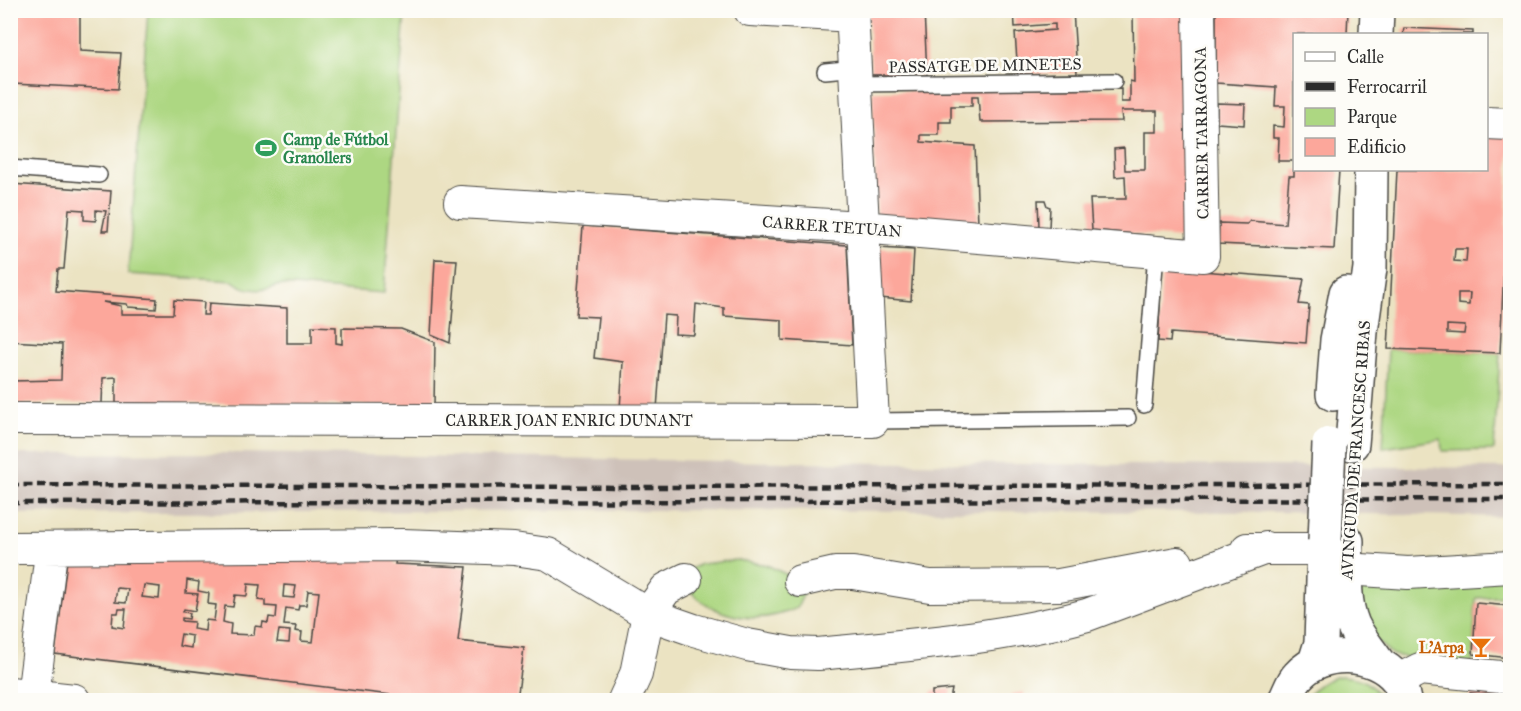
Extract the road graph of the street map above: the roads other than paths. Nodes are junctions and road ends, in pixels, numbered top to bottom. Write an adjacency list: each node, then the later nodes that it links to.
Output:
1 (750, 10): 4 (street)
2 (1198, 10): 16 (street, CARRER TARRAGONA)
3 (1377, 10): 5 (street)
4 (853, 13): 6 (street)
5 (1376, 33)
6 (846, 74): 7 (lane, PASSATGE DE MINETES); 14 (street)
7 (1114, 81)
8 (1488, 123): 9 (street)
9 (1510, 124)
10 (10, 168): 11 (lane)
11 (99, 175)
12 (1370, 182): 21 (street, AVINGUDA DE FRANCESC RIBAS, bridge)
13 (460, 202): 14 (street, CARRER TETUAN)
14 (861, 227): 15 (street, CARRER TETUAN); 20 (street)
15 (1156, 253): 16 (street, CARRER TETUAN); 17 (lane)
16 (1211, 257)
17 (1144, 405)
18 (1128, 418): 20 (lane, CARRER JOAN ENRIC DUNANT)
19 (10, 419): 20 (street, CARRER JOAN ENRIC DUNANT)
20 (873, 421)
21 (1328, 544): 23 (street); 30 (street, AVINGUDA DE FRANCESC RIBAS); 32 (street, AVINGUDA DE FRANCESC RIBAS)
22 (10, 548): 29 (street)
23 (1266, 548): 28 (street); 29 (street)
24 (50, 561): 33 (street)
25 (1510, 567): 26 (street)
26 (1361, 570)
27 (686, 579): 29 (street)
28 (800, 581)
29 (648, 614): 35 (street)
30 (1315, 662): 32 (street); 36 (street)
31 (1510, 678): 32 (street)
32 (1393, 680)
33 (22, 694): 34 (street)
34 (74, 700)
35 (624, 700)
36 (1285, 700)

